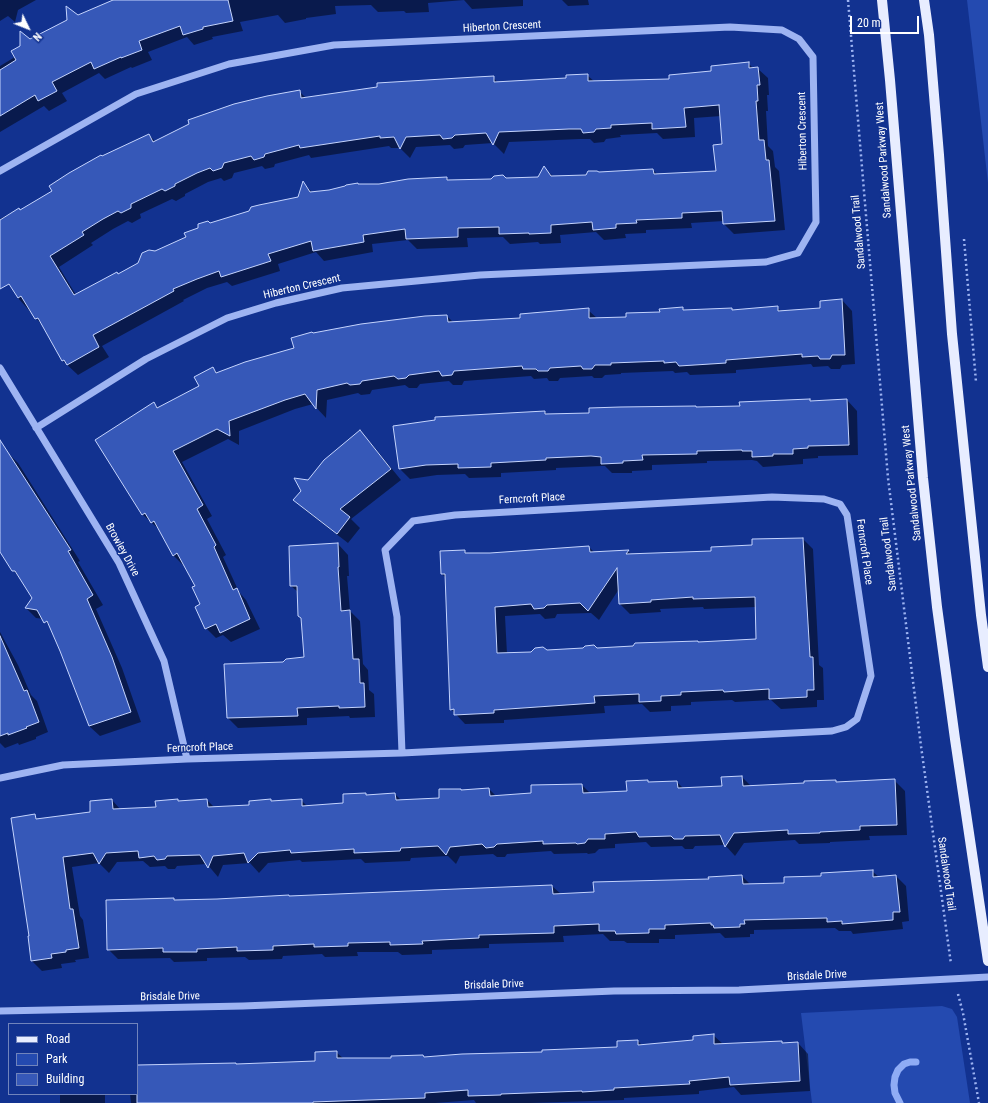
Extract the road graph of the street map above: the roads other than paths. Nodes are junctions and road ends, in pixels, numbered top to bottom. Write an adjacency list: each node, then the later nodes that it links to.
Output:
1 (882, 0): 10 (main road, Sandalwood Parkway West)
2 (924, 0): 6 (main road)
3 (0, 171): 5 (street, Hiberton Crescent)
4 (0, 368): 5 (street, Browley Drive)
5 (36, 428): 8 (street, Browley Drive)
6 (988, 667)
7 (402, 753): 7 (street, Ferncroft Place); 8 (street, Ferncroft Place)
8 (187, 759): 9 (street, Ferncroft Place)
9 (0, 778)
10 (988, 961)
11 (988, 977): 12 (street, Brisdale Drive)
12 (0, 1011)

